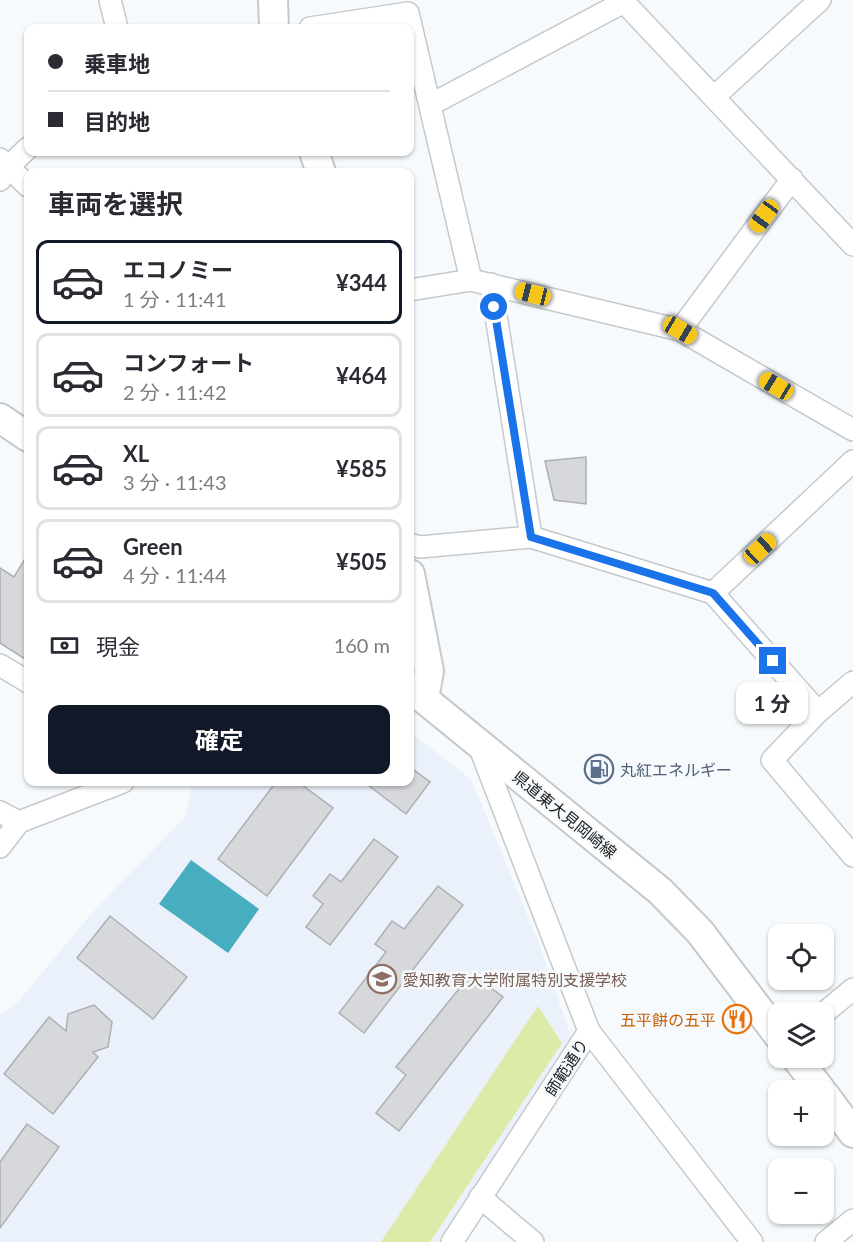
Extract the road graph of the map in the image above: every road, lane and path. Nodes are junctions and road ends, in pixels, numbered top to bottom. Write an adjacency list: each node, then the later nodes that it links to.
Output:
1 (110, 0): 5 (street)
2 (273, 0): 6 (main road)
3 (820, 0): 10 (street)
4 (623, 1): 10 (street); 11 (street)
5 (116, 24)
6 (274, 24)
7 (336, 24): 8 (street)
8 (411, 24)
9 (414, 38): 11 (street)
10 (714, 97): 14 (street)
11 (430, 105): 17 (street)
12 (24, 151): 13 (street)
13 (3, 168): 15 (street)
14 (792, 179): 16 (street); 19 (street)
15 (24, 183)
16 (853, 245)
17 (481, 282): 18 (street); 19 (street); 24 (street)
18 (414, 290)
19 (680, 330): 21 (street)
20 (0, 418): 22 (main road)
21 (853, 430)
22 (24, 434)
23 (853, 461): 26 (street)
24 (531, 537): 25 (street); 26 (street)
25 (414, 545)
26 (713, 593): 32 (street)
27 (414, 594): 31 (main road, 県道東大見岡崎線)
28 (0, 665): 29 (street)
29 (24, 680)
30 (853, 682): 32 (street)
31 (417, 694): 33 (main road, 県道東大見岡崎線)
32 (818, 712): 38 (street)
33 (478, 743): 41 (main road, 県道東大見岡崎線); 42 (street, 師範通り)
34 (113, 786): 36 (street)
35 (0, 812): 36 (street)
36 (19, 822): 37 (street)
37 (0, 847)
38 (853, 856)
39 (853, 989): 40 (street)
40 (834, 1004)
41 (768, 1022)
42 (589, 1031): 47 (street, 師範通り); 51 (street)
43 (804, 1068): 44 (main road)
44 (813, 1080)
45 (834, 1108): 46 (main road)
46 (853, 1133)
47 (480, 1197): 49 (street, 師範通り); 50 (street)
48 (853, 1220): 52 (street)
49 (452, 1242)
50 (533, 1242)
51 (752, 1242)
52 (826, 1242)

